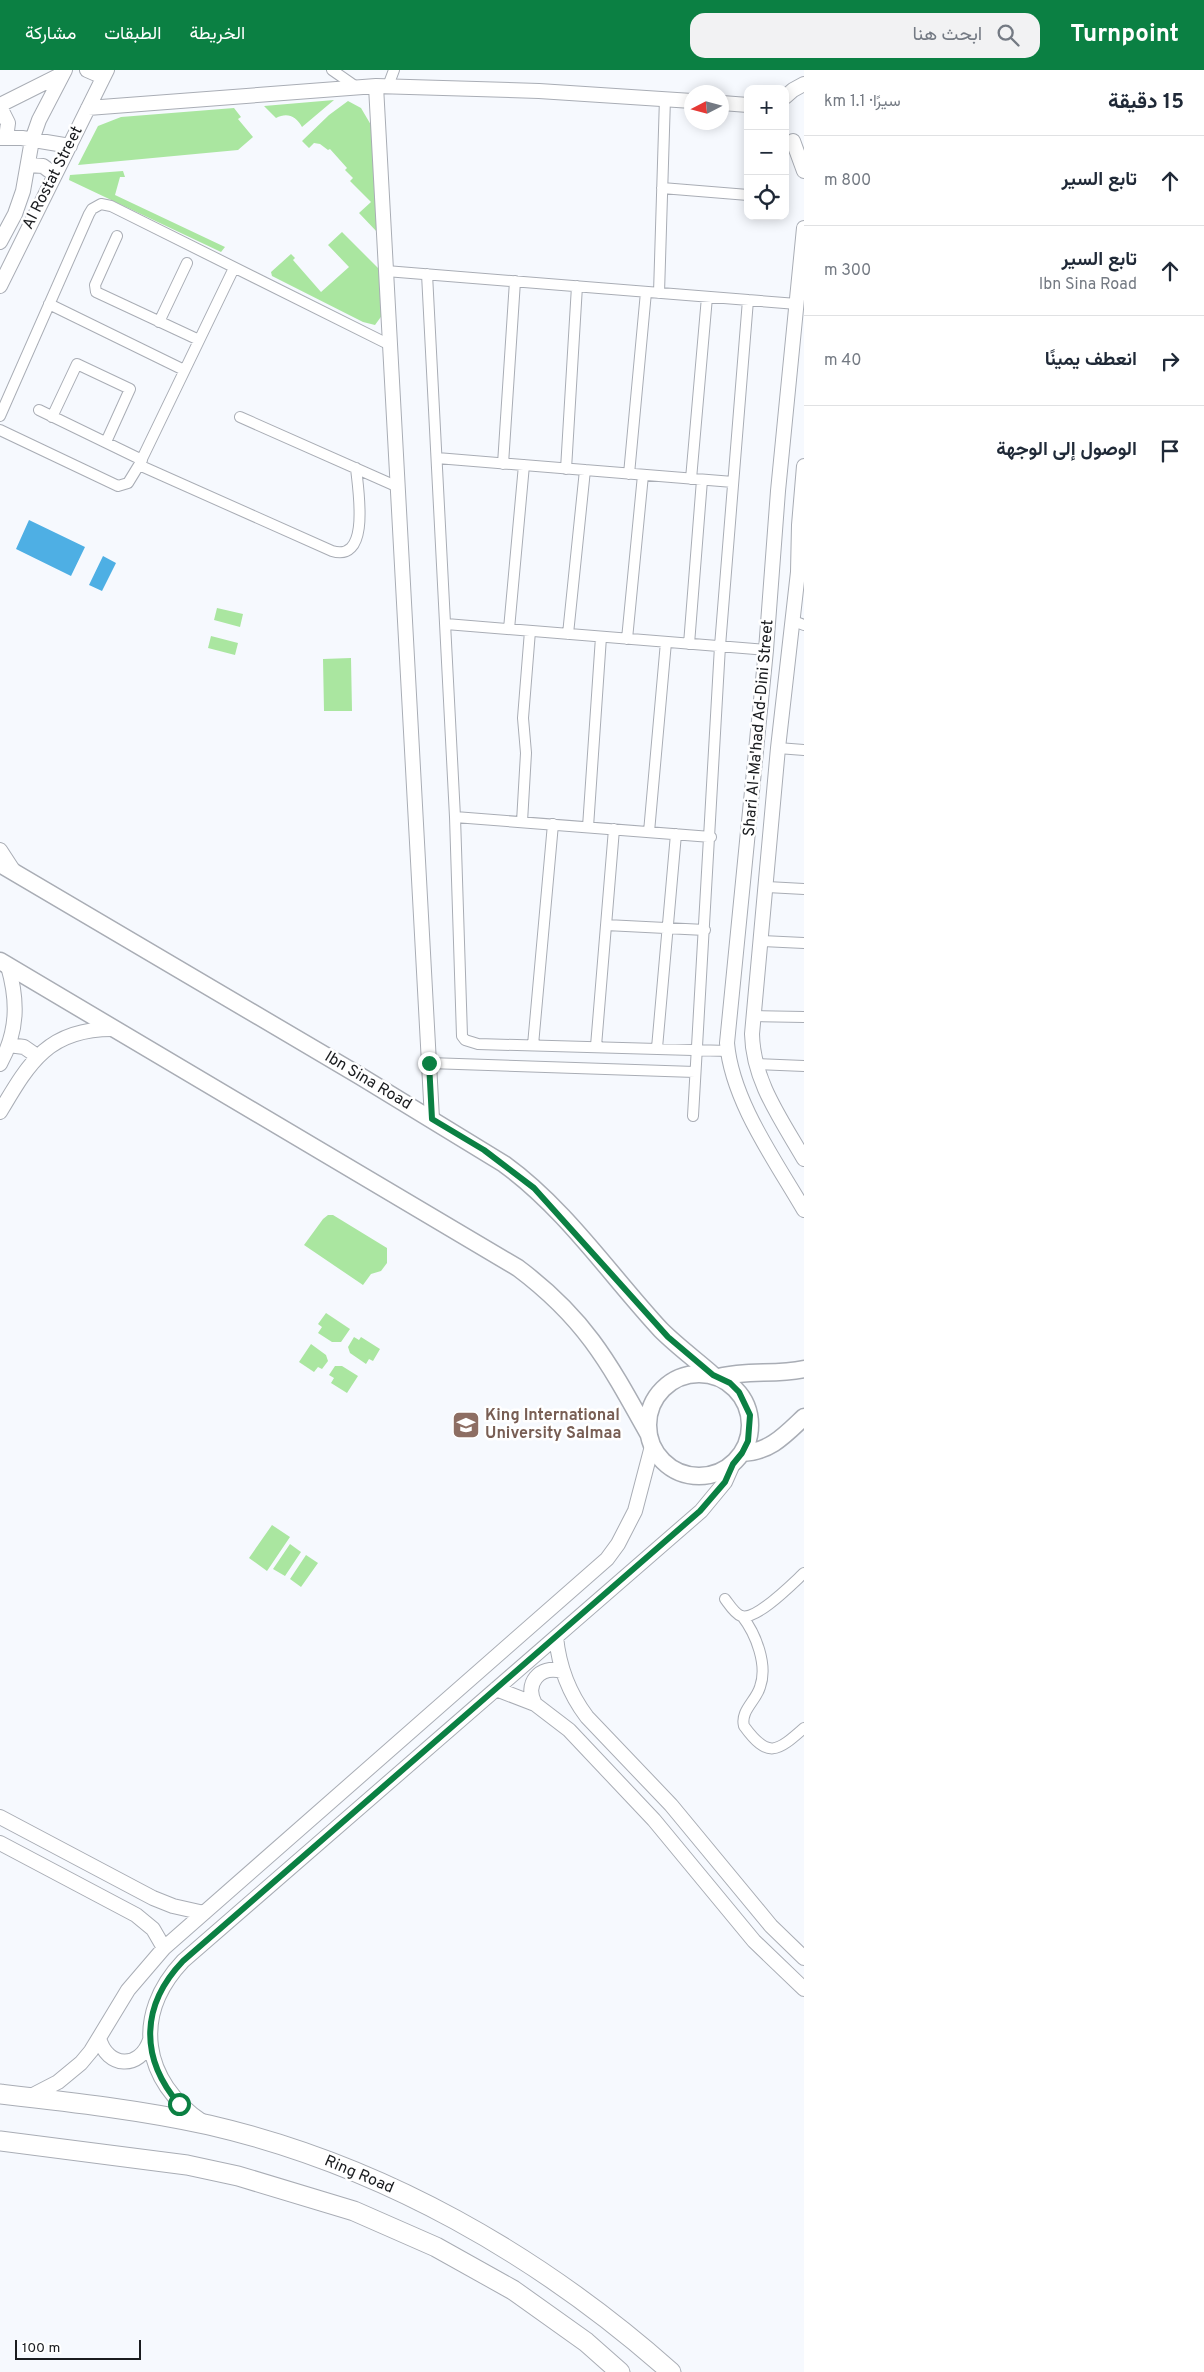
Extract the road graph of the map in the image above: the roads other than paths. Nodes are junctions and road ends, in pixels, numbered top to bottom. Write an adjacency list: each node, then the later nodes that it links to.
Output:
1 (87, 70): 5 (street)
2 (332, 70): 7 (street)
3 (394, 70): 8 (street)
4 (66, 71): 13 (street); 17 (street, Al Rostat Street)
5 (105, 74): 15 (street, Al Rostat Street)
6 (802, 83): 9 (street)
7 (355, 86): 8 (street); 15 (street)
8 (382, 86): 10 (street); 30 (street)
9 (789, 94)
10 (665, 98): 11 (street); 23 (street)
11 (684, 100)
12 (729, 104): 14 (street)
13 (0, 106): 16 (street)
14 (744, 106)
15 (88, 108): 19 (street, Al Rostat Street)
16 (3, 138): 17 (street)
17 (32, 140): 19 (street); 20 (street, Al Rostat Street)
18 (794, 140): 21 (street)
19 (70, 146): 22 (street, Al Rostat Street)
20 (29, 165): 22 (street); 27 (street, Al Rostat Street)
21 (804, 171)
22 (55, 175): 33 (street, Al Rostat Street)
23 (662, 188): 24 (street); 36 (street)
24 (744, 195)
25 (804, 228): 40 (street, Shari Al-Ma'had Ad-Dini Street)
26 (117, 236): 41 (street)
27 (0, 242)
28 (187, 262): 41 (street)
29 (234, 268): 39 (street); 42 (street); 43 (street)
30 (386, 271): 31 (street); 43 (street)
31 (427, 274): 32 (street); 51 (street)
32 (515, 281): 34 (street); 53 (street)
33 (0, 286)
34 (577, 286): 35 (street); 57 (street)
35 (646, 292): 36 (street); 59 (street)
36 (659, 293): 37 (street)
37 (707, 297): 38 (street); 61 (street)
38 (748, 300): 40 (street); 63 (street)
39 (49, 304): 44 (street); 46 (street)
40 (797, 304): 65 (street, Shari Al-Ma'had Ad-Dini Street)
41 (159, 322): 42 (street)
42 (199, 340): 44 (street)
43 (390, 345): 64 (street)
44 (184, 370): 52 (street)
45 (39, 410): 47 (street)
46 (0, 416)
47 (52, 417): 50 (street); 50 (street)
48 (240, 417): 56 (street)
49 (0, 430): 52 (street)
50 (106, 442): 52 (street)
51 (437, 458): 53 (street); 69 (street)
52 (141, 462): 56 (street)
53 (503, 464): 54 (street)
54 (524, 465): 57 (street); 71 (street)
55 (804, 466): 66 (street, Shari Al-Ma'had Ad-Dini Street)
56 (356, 468): 64 (street)
57 (566, 469): 58 (street)
58 (585, 470): 59 (street); 73 (street)
59 (629, 474): 60 (street)
60 (643, 475): 61 (street); 75 (street)
61 (691, 479): 62 (street)
62 (702, 480): 63 (street); 77 (street)
63 (733, 482): 78 (street)
64 (398, 487): 114 (street)
65 (778, 491): 66 (street); 79 (street, Shari Al-Ma'had Ad-Dini Street)
66 (801, 494): 67 (street, Shari Al-Ma'had Ad-Dini Street)
67 (801, 572): 68 (street, Shari Al-Ma'had Ad-Dini Street)
68 (791, 620): 70 (street); 80 (street, Shari Al-Ma'had Ad-Dini Street)
69 (446, 624): 71 (street); 83 (street)
70 (804, 625)
71 (509, 629): 72 (street)
72 (530, 631): 73 (street); 84 (street)
73 (568, 634): 74 (street)
74 (601, 637): 75 (street); 86 (street)
75 (627, 639): 76 (street)
76 (666, 642): 77 (street); 88 (street)
77 (689, 644): 78 (street)
78 (720, 646): 79 (street); 90 (street)
79 (766, 650): 80 (street); 91 (street, Shari Al-Ma'had Ad-Dini Street)
80 (788, 652): 81 (street, Shari Al-Ma'had Ad-Dini Street)
81 (778, 748): 82 (street); 92 (street, Shari Al-Ma'had Ad-Dini Street)
82 (804, 750)
83 (455, 817): 84 (street); 108 (street)
84 (522, 822): 85 (street)
85 (554, 824): 86 (street); 108 (street)
86 (588, 827): 87 (street)
87 (614, 829): 88 (street); 98 (street)
88 (649, 832): 89 (street)
89 (676, 834): 90 (street); 99 (street)
90 (711, 836): 100 (street)
91 (748, 841): 92 (street); 112 (street, Shari Al-Ma'had Ad-Dini Street)
92 (771, 844): 96 (street, Shari Al-Ma'had Ad-Dini Street)
93 (0, 850): 95 (street)
94 (0, 864): 95 (main road, Ibn Sina Road)
95 (15, 873): 121 (main road, Ibn Sina Road)
96 (767, 887): 97 (street); 101 (street, Shari Al-Ma'had Ad-Dini Street)
97 (804, 889)
98 (606, 924): 99 (street); 109 (street)
99 (667, 928): 100 (street); 110 (street)
100 (705, 930): 111 (street)
101 (762, 941): 102 (street); 104 (street, Shari Al-Ma'had Ad-Dini Street)
102 (804, 943)
103 (4, 964): 106 (main road); 107 (street)
104 (754, 1016): 105 (street); 116 (street, Shari Al-Ma'had Ad-Dini Street)
105 (804, 1017)
106 (112, 1029): 113 (street); 127 (main road)
107 (9, 1045): 113 (street); 115 (street)
108 (533, 1045): 109 (street)
109 (596, 1046): 110 (street)
110 (657, 1048): 111 (street)
111 (696, 1050): 112 (street); 118 (street)
112 (728, 1051): 123 (street, Shari Al-Ma'had Ad-Dini Street)
113 (37, 1056): 119 (street)
114 (429, 1063): 118 (street); 121 (street)
115 (0, 1064)
116 (755, 1064): 117 (street); 122 (street, Shari Al-Ma'had Ad-Dini Street)
117 (804, 1066)
118 (694, 1072): 120 (street)
119 (0, 1112)
120 (693, 1116)
121 (432, 1119): 125 (main road, Ibn Sina Road)
122 (804, 1159)
123 (804, 1210)
124 (804, 1369): 125 (main road)
125 (716, 1376): 127 (main road); 128 (main road)
126 (804, 1417): 128 (main road)
127 (650, 1441): 128 (main road); 140 (street)
128 (738, 1458): 132 (street)
129 (804, 1574): 131 (street)
130 (724, 1599): 131 (street)
131 (742, 1616): 136 (street)
132 (556, 1637): 133 (street); 134 (street)
133 (562, 1671): 135 (street); 143 (street)
134 (496, 1689): 135 (street); 146 (street)
135 (536, 1704): 144 (street)
136 (804, 1728)
137 (0, 1816): 139 (street)
138 (0, 1843): 141 (street)
139 (154, 1898): 140 (street); 141 (street)
140 (204, 1913): 142 (street)
141 (136, 1915): 142 (street)
142 (164, 1948): 145 (street)
143 (804, 1958)
144 (804, 1989)
145 (99, 2038): 146 (street); 148 (street)
146 (150, 2040): 149 (street)
147 (0, 2094): 148 (highway, Ring Road)
148 (29, 2097): 149 (highway, Ring Road)
149 (208, 2125): 152 (highway, Ring Road)
150 (0, 2141): 151 (highway)
151 (620, 2372)
152 (671, 2372)

